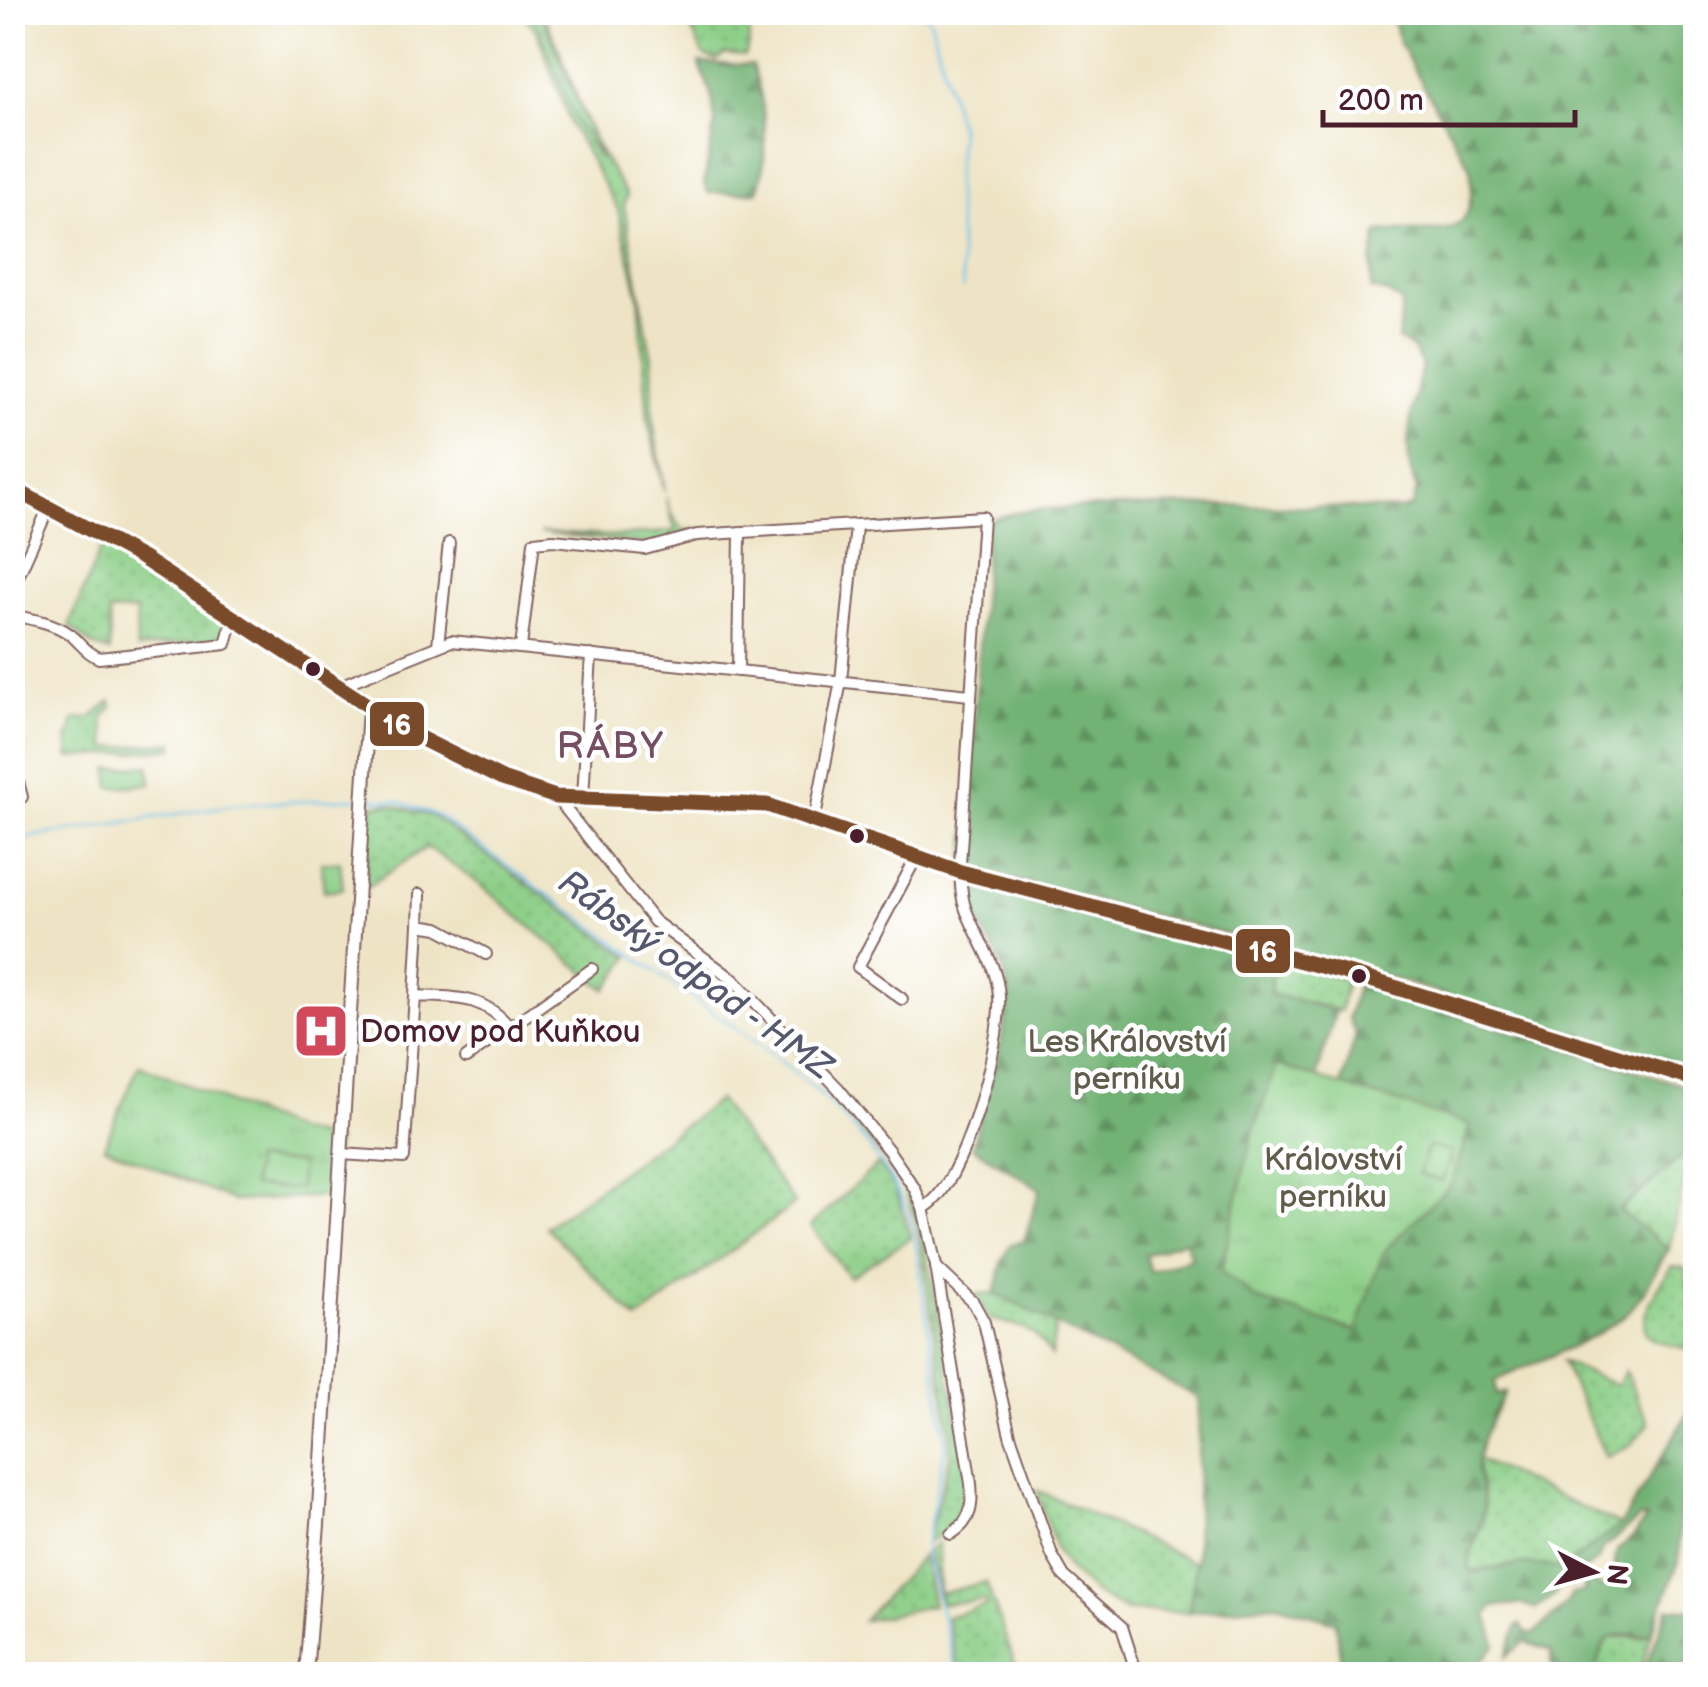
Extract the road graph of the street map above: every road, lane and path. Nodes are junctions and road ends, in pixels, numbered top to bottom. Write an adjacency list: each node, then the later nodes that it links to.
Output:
1 (12, 488): 2 (street)
2 (49, 507): 6 (street); 8 (street)
3 (856, 526): 4 (street); 13 (street); 15 (street)
4 (740, 532): 10 (street); 12 (street)
5 (449, 542): 9 (street)
6 (12, 590)
7 (12, 615): 8 (street)
8 (234, 618): 14 (street)
9 (438, 644): 10 (street); 14 (street)
10 (520, 648): 11 (street)
11 (591, 655): 12 (street); 20 (street)
12 (738, 671): 13 (street)
13 (841, 681): 15 (street); 21 (street)
14 (337, 687): 16 (street)
15 (970, 694): 23 (street)
16 (369, 708): 19 (street); 33 (street)
17 (12, 759): 18 (street)
18 (22, 797)
19 (556, 797): 20 (street); 34 (street)
20 (583, 798): 21 (street)
21 (814, 822): 22 (street)
22 (916, 858): 23 (street); 29 (street)
23 (961, 872): 32 (street); 34 (street)
24 (420, 894): 25 (street)
25 (418, 925): 26 (street); 28 (street)
26 (486, 954)
27 (592, 969): 30 (street)
28 (414, 996): 30 (street); 33 (street)
29 (902, 998)
30 (510, 1027): 31 (street)
31 (466, 1058)
32 (1696, 1080)
33 (340, 1154): 37 (street)
34 (923, 1208): 35 (street)
35 (936, 1266): 36 (street); 38 (street)
36 (952, 1534)
37 (306, 1674)
38 (1137, 1674)

